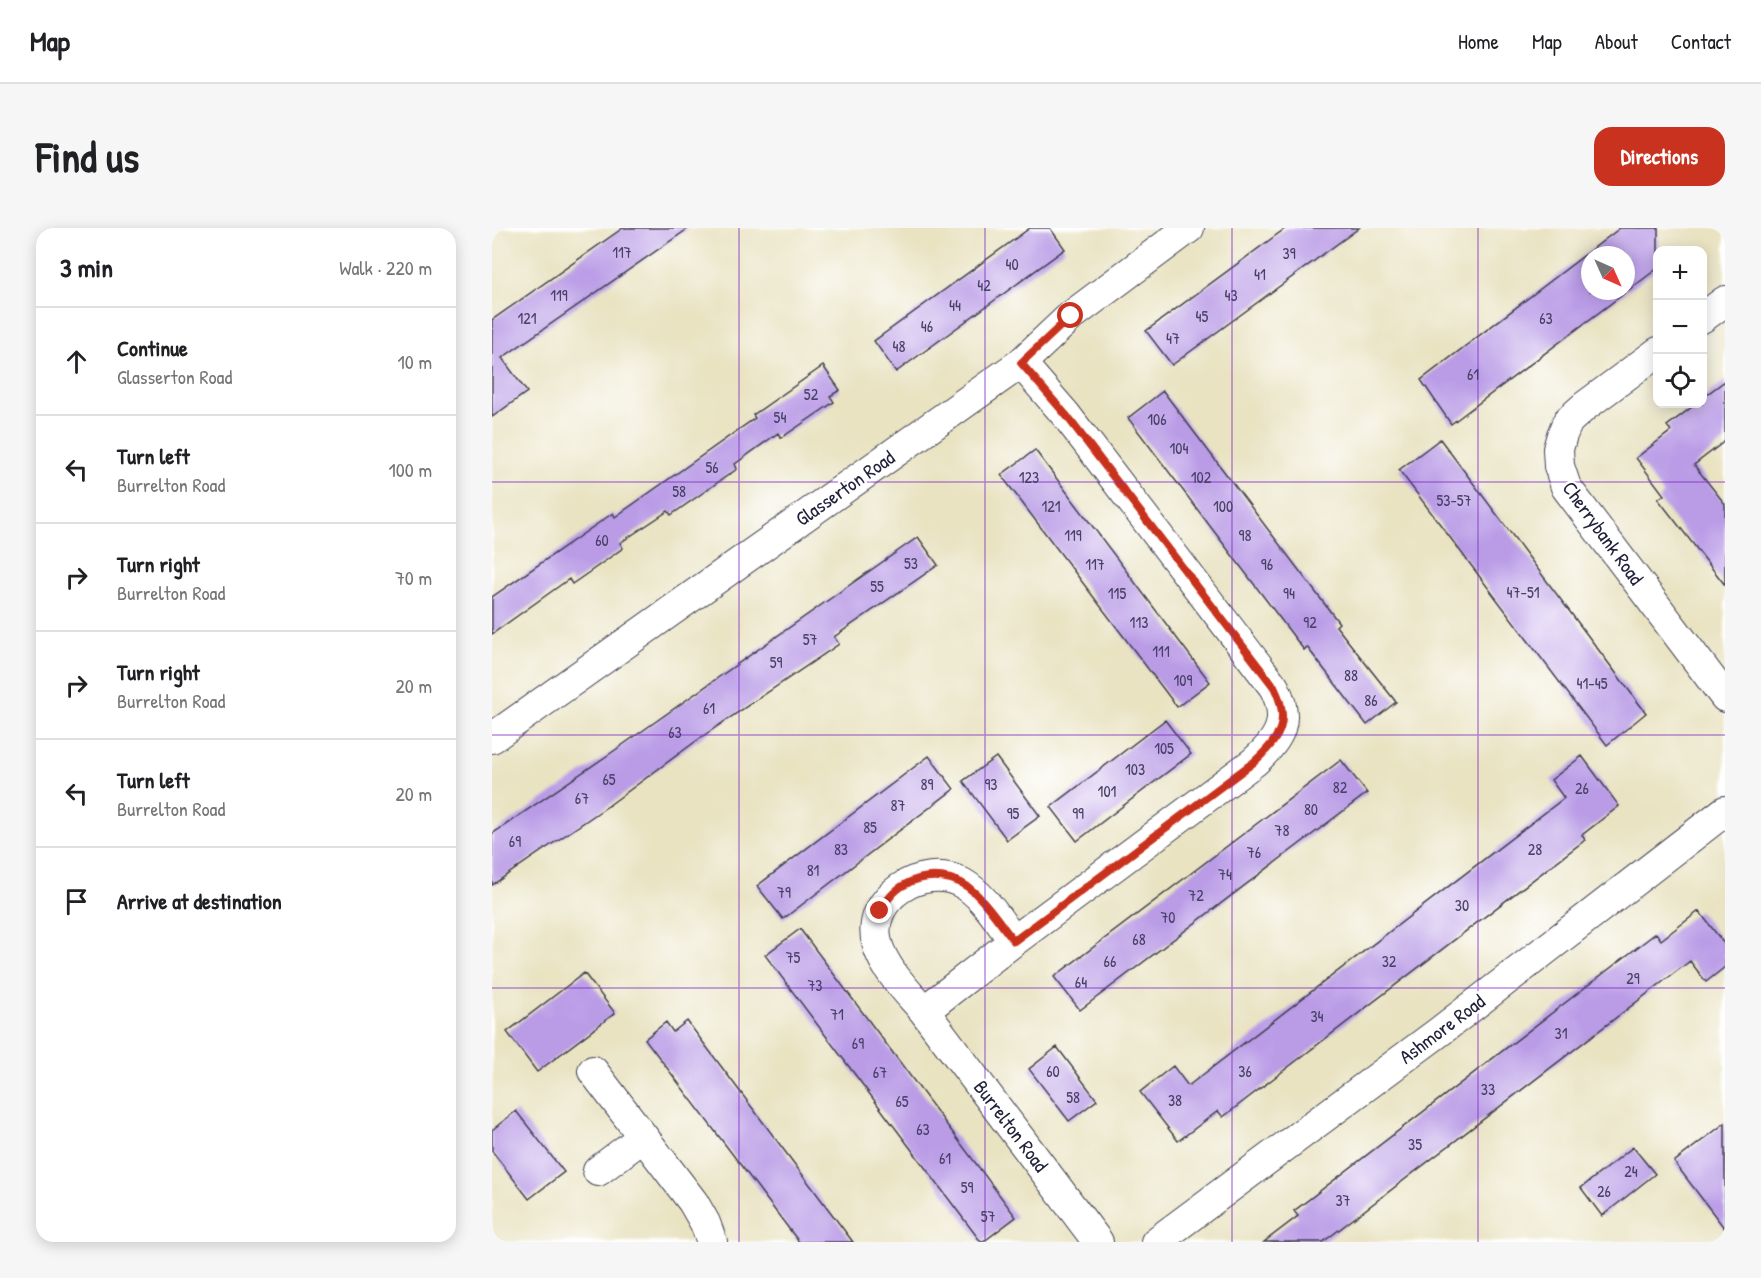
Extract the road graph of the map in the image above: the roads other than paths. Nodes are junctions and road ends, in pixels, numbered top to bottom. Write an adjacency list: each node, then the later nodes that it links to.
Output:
1 (1189, 228): 5 (street, Glasserton Road)
2 (1725, 301): 3 (street)
3 (1707, 314)
4 (1655, 354): 6 (street, Cherrybank Road)
5 (1021, 363): 7 (street, Glasserton Road); 9 (street)
6 (1725, 697)
7 (492, 738)
8 (1725, 811): 16 (street, Ashmore Road)
9 (1014, 941): 10 (street); 10 (street, Burrelton Road)
10 (924, 1011): 15 (street, Burrelton Road)
11 (593, 1071): 12 (street)
12 (642, 1137): 13 (street); 14 (street)
13 (597, 1171)
14 (712, 1242)
15 (1098, 1242)
16 (1156, 1242)

